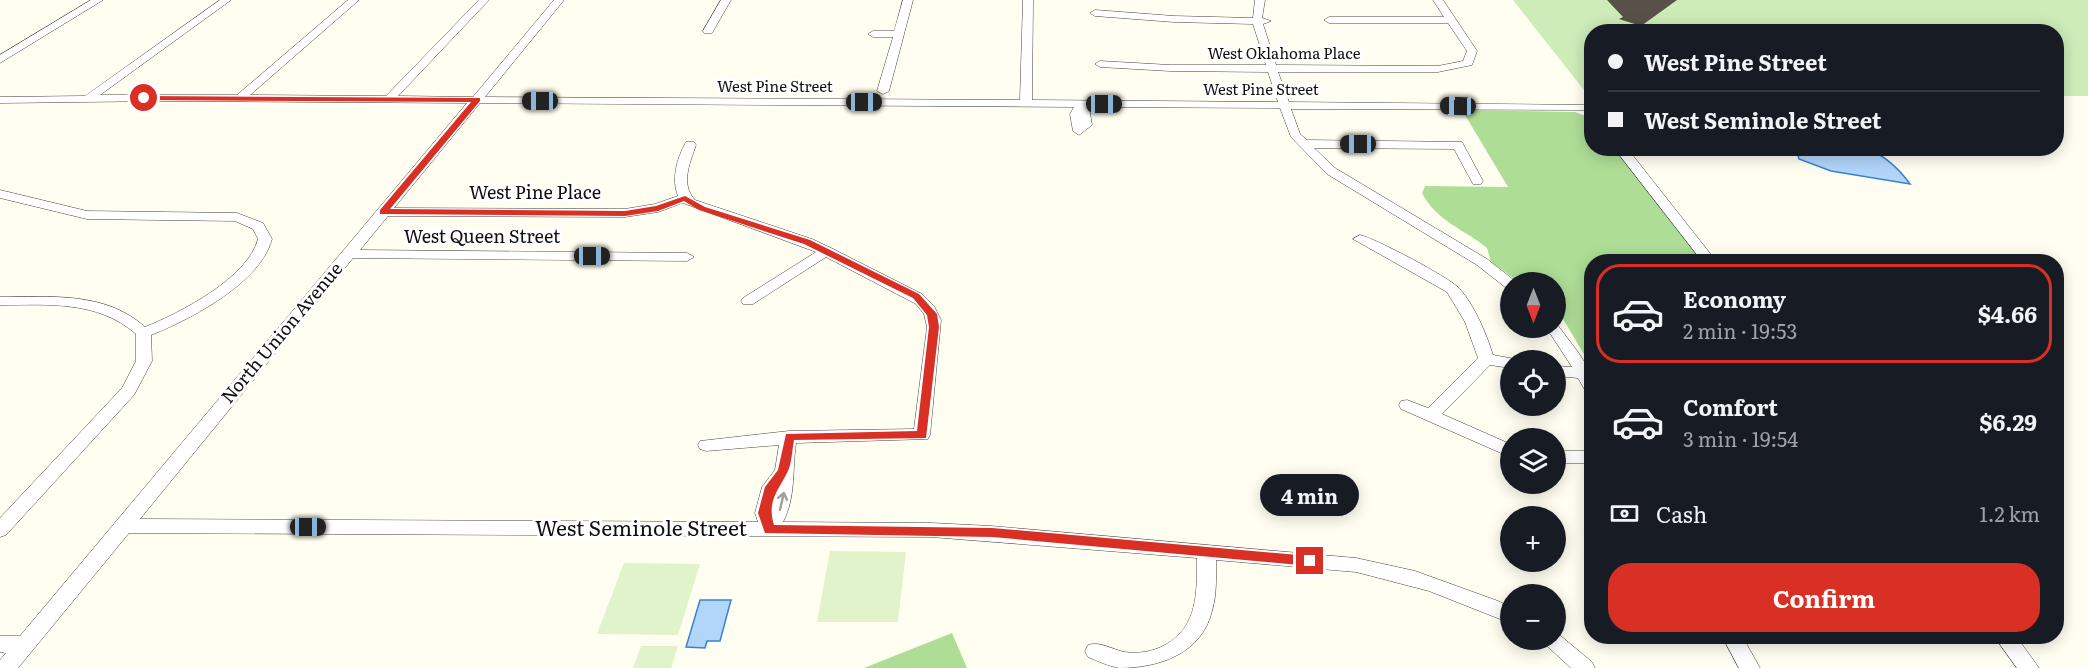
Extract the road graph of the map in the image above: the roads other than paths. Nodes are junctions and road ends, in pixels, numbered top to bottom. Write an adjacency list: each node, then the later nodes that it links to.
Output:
1 (98, 0): 19 (street)
2 (226, 0): 23 (street)
3 (354, 0): 24 (street)
4 (484, 0): 25 (street)
5 (559, 0): 27 (street, North Union Avenue)
6 (726, 0): 16 (street)
7 (908, 0): 18 (street)
8 (1028, 0): 28 (street)
9 (1260, 0): 15 (street)
10 (1269, 0): 15 (street)
11 (1438, 0): 14 (street)
12 (1095, 13): 15 (street)
13 (1329, 20): 14 (street)
14 (1452, 20): 21 (street, West Oklahoma Place)
15 (1262, 21): 21 (street)
16 (708, 32)
17 (873, 34): 18 (street)
18 (899, 34): 22 (street)
19 (0, 60)
20 (1100, 64): 21 (street, West Oklahoma Place)
21 (1276, 69): 29 (street)
22 (883, 91)
23 (89, 98): 24 (street, West Pine Street); 26 (street, West Pine Street)
24 (240, 98): 25 (street, West Pine Street)
25 (389, 99): 27 (street, West Pine Street)
26 (0, 100)
27 (477, 100): 28 (street, West Pine Street); 37 (street, North Union Avenue)
28 (1026, 104): 29 (street, West Pine Street)
29 (1289, 105): 30 (street, West Pine Street); 31 (street)
30 (1584, 110)
31 (1304, 144): 34 (street); 43 (street)
32 (690, 145): 36 (street)
33 (1626, 156): 41 (street)
34 (1477, 181)
35 (0, 194): 46 (street)
36 (685, 198): 37 (street, West Pine Place); 39 (street)
37 (383, 212): 40 (street, North Union Avenue)
38 (1360, 239): 48 (street)
39 (826, 251): 45 (street); 56 (street)
40 (347, 254): 42 (street, West Queen Street); 61 (street, North Union Avenue)
41 (1703, 254)
42 (687, 257)
43 (1500, 276)
44 (0, 301): 46 (street)
45 (748, 301)
46 (143, 333): 62 (street)
47 (1561, 338): 51 (street)
48 (1486, 359): 49 (street); 55 (street)
49 (1500, 361)
50 (1566, 366): 51 (street)
51 (1581, 368): 52 (street); 53 (street)
52 (1566, 370)
53 (1584, 373)
54 (1407, 405): 55 (street)
55 (1431, 416): 58 (street)
56 (789, 437): 57 (street); 63 (street)
57 (706, 445)
58 (1500, 447)
59 (1566, 457): 60 (street)
60 (1584, 457)
61 (122, 526): 63 (street, West Seminole Street); 69 (street, North Union Avenue)
62 (0, 530)
63 (769, 530): 64 (street, West Seminole Street)
64 (1207, 552): 65 (street, West Seminole Street); 71 (street)
65 (1500, 611)
66 (0, 644): 69 (street)
67 (1736, 644): 74 (street)
68 (2010, 644): 75 (street)
69 (25, 645): 72 (street, North Union Avenue)
70 (1565, 650): 73 (street)
71 (1095, 651)
72 (6, 668)
73 (1585, 668)
74 (1750, 668)
75 (2029, 668)

